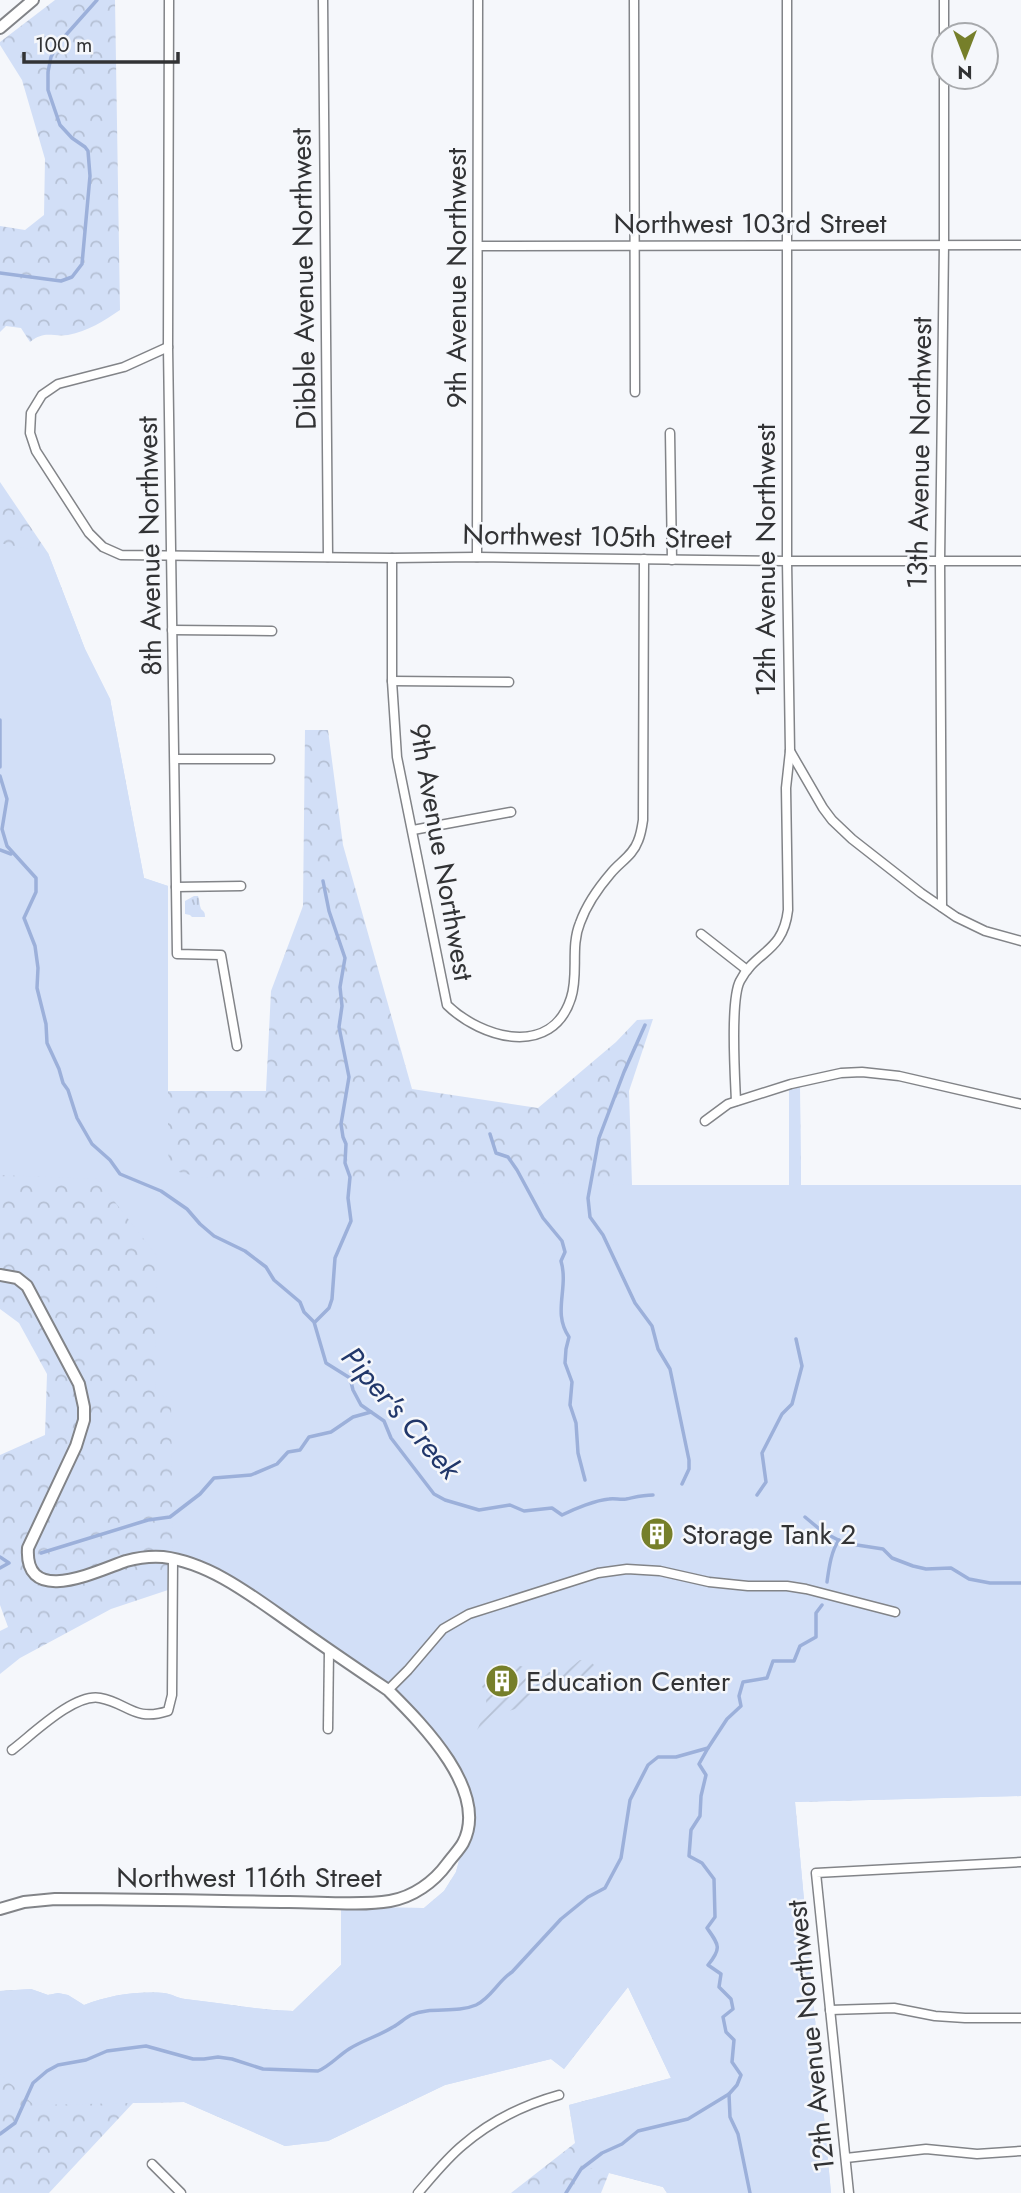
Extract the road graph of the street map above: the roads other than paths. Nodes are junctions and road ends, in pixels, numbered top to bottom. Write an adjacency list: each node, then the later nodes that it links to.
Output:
1 (33, 0): 8 (street)
2 (169, 0): 14 (street, 8th Avenue Northwest)
3 (323, 0): 18 (street, Dibble Avenue Northwest)
4 (478, 0): 11 (street, 9th Avenue Northwest)
5 (634, 0): 13 (street)
6 (787, 0): 12 (street, 12th Avenue Northwest)
7 (944, 0): 9 (street, 13th Avenue Northwest)
8 (0, 28)
9 (944, 244): 10 (street, Northwest 103rd Street); 12 (street, Northwest 103rd Street); 24 (street, 13th Avenue Northwest)
10 (1021, 245)
11 (479, 246): 13 (street, Northwest 103rd Street); 19 (street, 9th Avenue Northwest)
12 (787, 246): 13 (street, Northwest 103rd Street); 23 (street, 12th Avenue Northwest)
13 (633, 247): 15 (street)
14 (168, 347): 17 (street, 8th Avenue Northwest); 17 (street, Northwest 105th Street)
15 (635, 392)
16 (670, 433): 22 (street)
17 (172, 555): 18 (street, Northwest 105th Street); 26 (street, 8th Avenue Northwest)
18 (328, 557): 20 (street, Northwest 105th Street)
19 (477, 557): 20 (street, Northwest 105th Street); 21 (street, Northwest 105th Street)
20 (393, 558): 28 (street, 9th Avenue Northwest)
21 (644, 559): 22 (street, Northwest 105th Street); 34 (street, 9th Avenue Northwest)
22 (672, 560): 23 (street, Northwest 105th Street)
23 (787, 561): 24 (street, Northwest 105th Street); 30 (street, 12th Avenue Northwest)
24 (940, 561): 25 (street, Northwest 105th Street); 37 (street, 13th Avenue Northwest)
25 (1021, 561)
26 (172, 630): 27 (street); 31 (street, 8th Avenue Northwest)
27 (272, 631)
28 (393, 681): 29 (street); 34 (street, 9th Avenue Northwest)
29 (509, 682)
30 (790, 751): 37 (street); 40 (street, 12th Avenue Northwest)
31 (175, 759): 32 (street); 36 (street, 8th Avenue Northwest)
32 (270, 759)
33 (511, 812): 34 (street)
34 (413, 830)
35 (241, 886): 36 (street)
36 (176, 887): 41 (street, 8th Avenue Northwest)
37 (942, 908): 39 (street)
38 (701, 934): 40 (street)
39 (1021, 941)
40 (747, 970): 42 (street, 12th Avenue Northwest)
41 (237, 1046)
42 (736, 1101): 43 (street); 44 (street)
43 (1021, 1104)
44 (705, 1121)
45 (0, 1275): 46 (street)
46 (173, 1559): 48 (street, Northwest 116th Street); 51 (street)
47 (895, 1612): 49 (street)
48 (330, 1650): 49 (street, Northwest 116th Street); 50 (street)
49 (388, 1690): 53 (street, Northwest 116th Street)
50 (328, 1729)
51 (12, 1750)
52 (1021, 1862): 54 (street, 12th Avenue Northwest)
53 (0, 1909)
54 (830, 2010): 55 (street); 58 (street, 12th Avenue Northwest)
55 (1021, 2018)
56 (559, 2095): 61 (street)
57 (1021, 2151): 58 (street)
58 (846, 2158): 62 (street, 12th Avenue Northwest)
59 (152, 2164): 60 (street)
60 (181, 2193)
61 (418, 2193)
62 (849, 2193)

